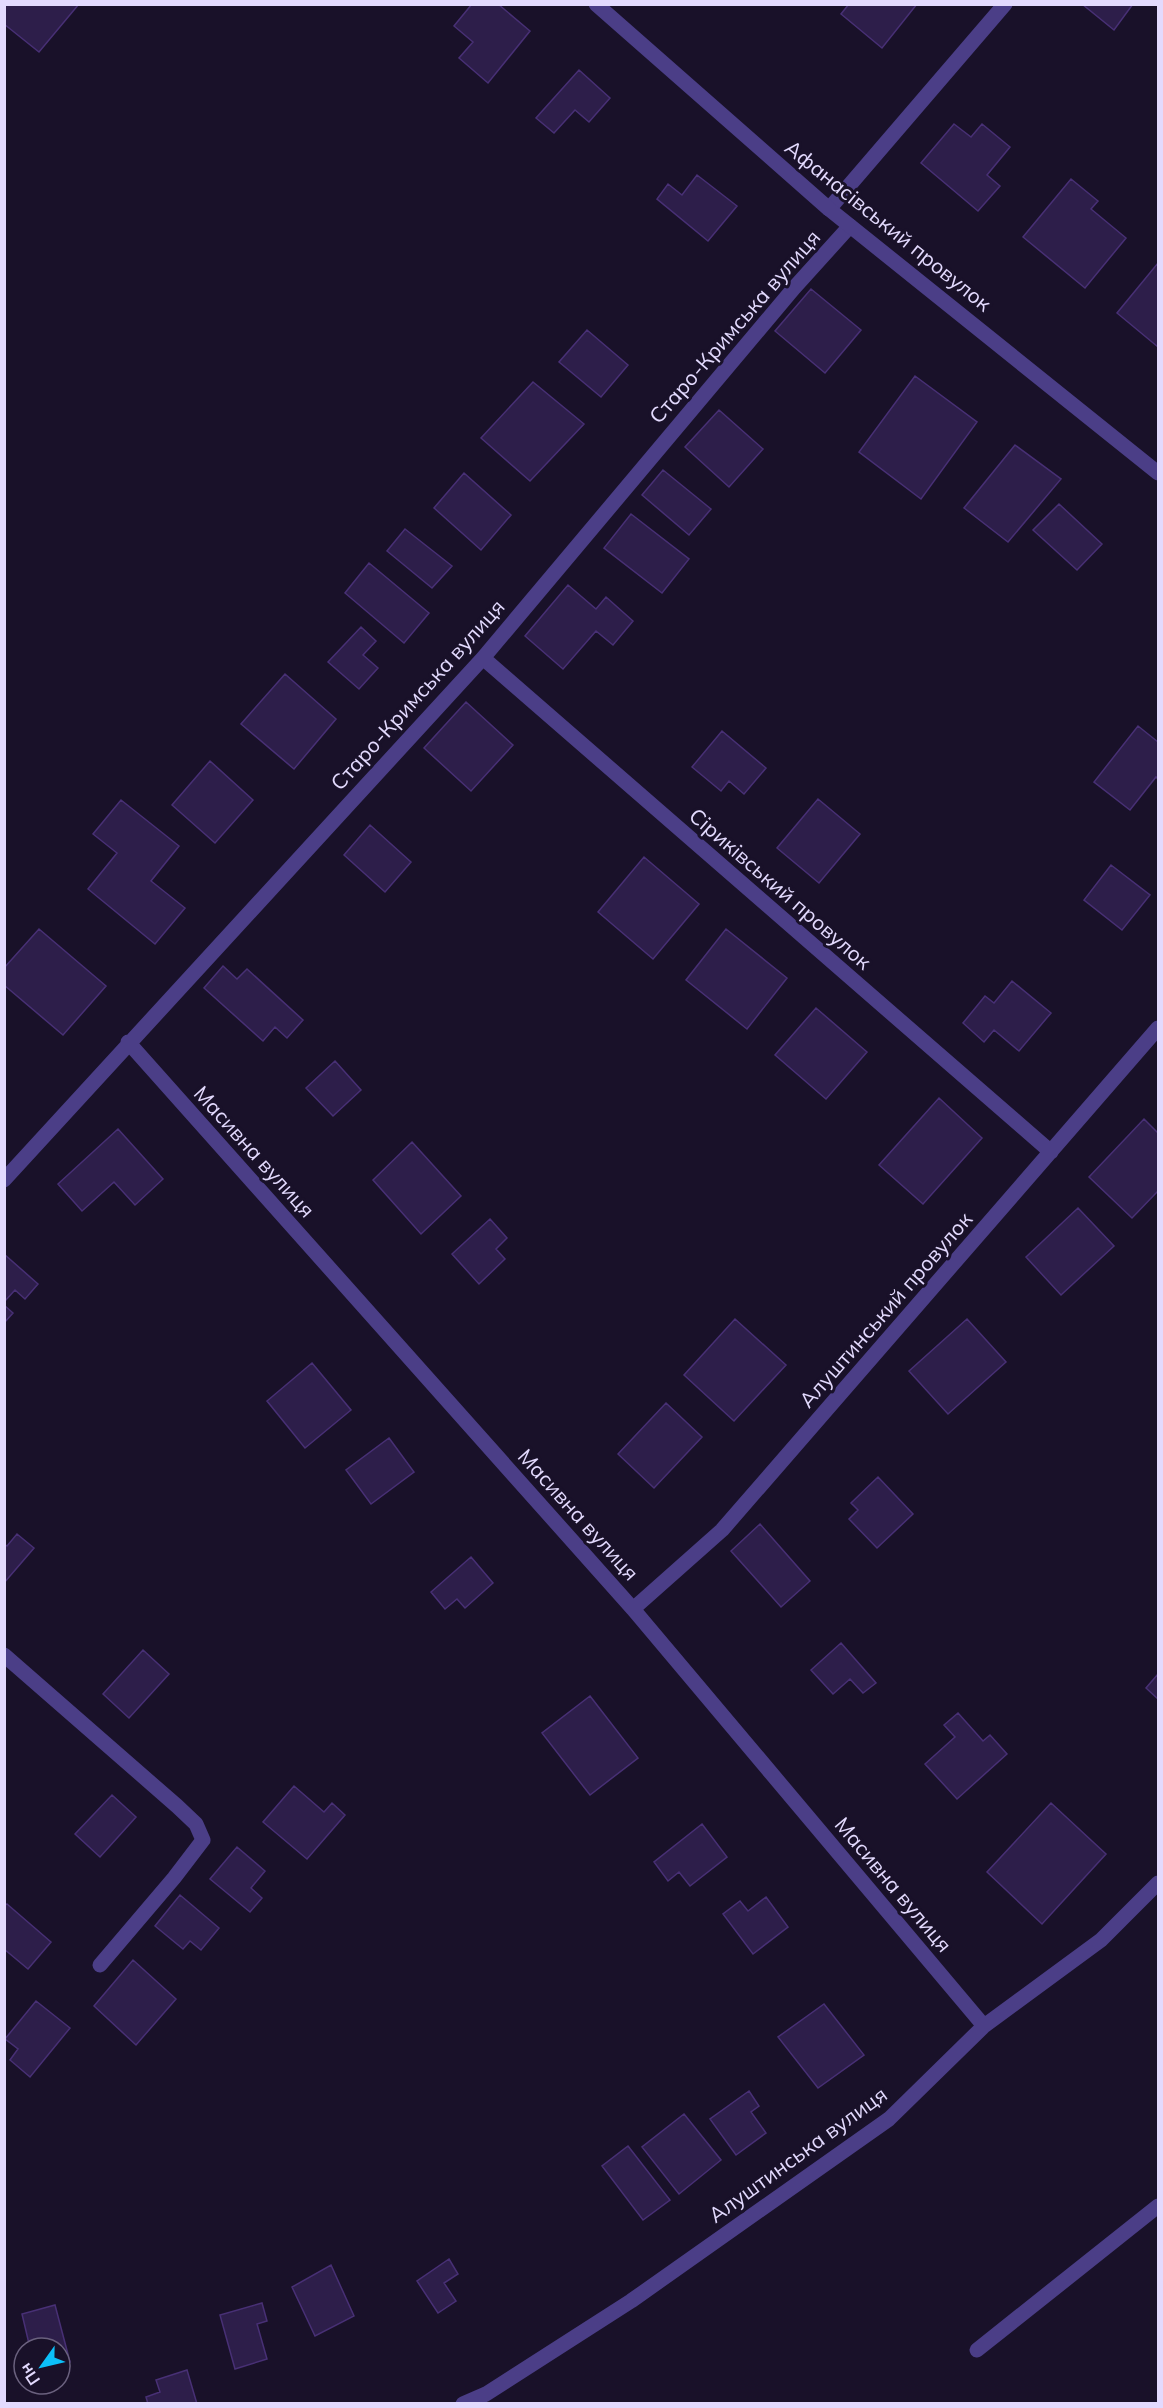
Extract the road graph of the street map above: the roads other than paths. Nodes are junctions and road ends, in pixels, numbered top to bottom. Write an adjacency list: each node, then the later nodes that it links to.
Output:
1 (596, 4): 3 (street, Афанасівський провулок)
2 (1005, 4): 3 (street, Старо-Кримська вулиця)
3 (829, 208): 4 (street, Афанасівський провулок)
4 (850, 226): 5 (street, Афанасівський провулок); 6 (street, Старо-Кримська вулиця)
5 (1158, 473)
6 (483, 658): 8 (street, Старо-Кримська вулиця); 9 (street, Сіриківський провулок)
7 (1158, 1028): 9 (street, Алуштинський провулок)
8 (128, 1042): 10 (street, Старо-Кримська вулиця); 11 (street, Масивна вулиця)
9 (1051, 1152): 11 (street, Алуштинський провулок)
10 (4, 1180)
11 (633, 1609): 15 (street, Масивна вулиця)
12 (4, 1655): 14 (street)
13 (1158, 1883): 15 (street, Алуштинська вулиця)
14 (100, 1965)
15 (984, 2026): 18 (street, Алуштинська вулиця)
16 (1158, 2206): 17 (street)
17 (977, 2350)
18 (463, 2403)

